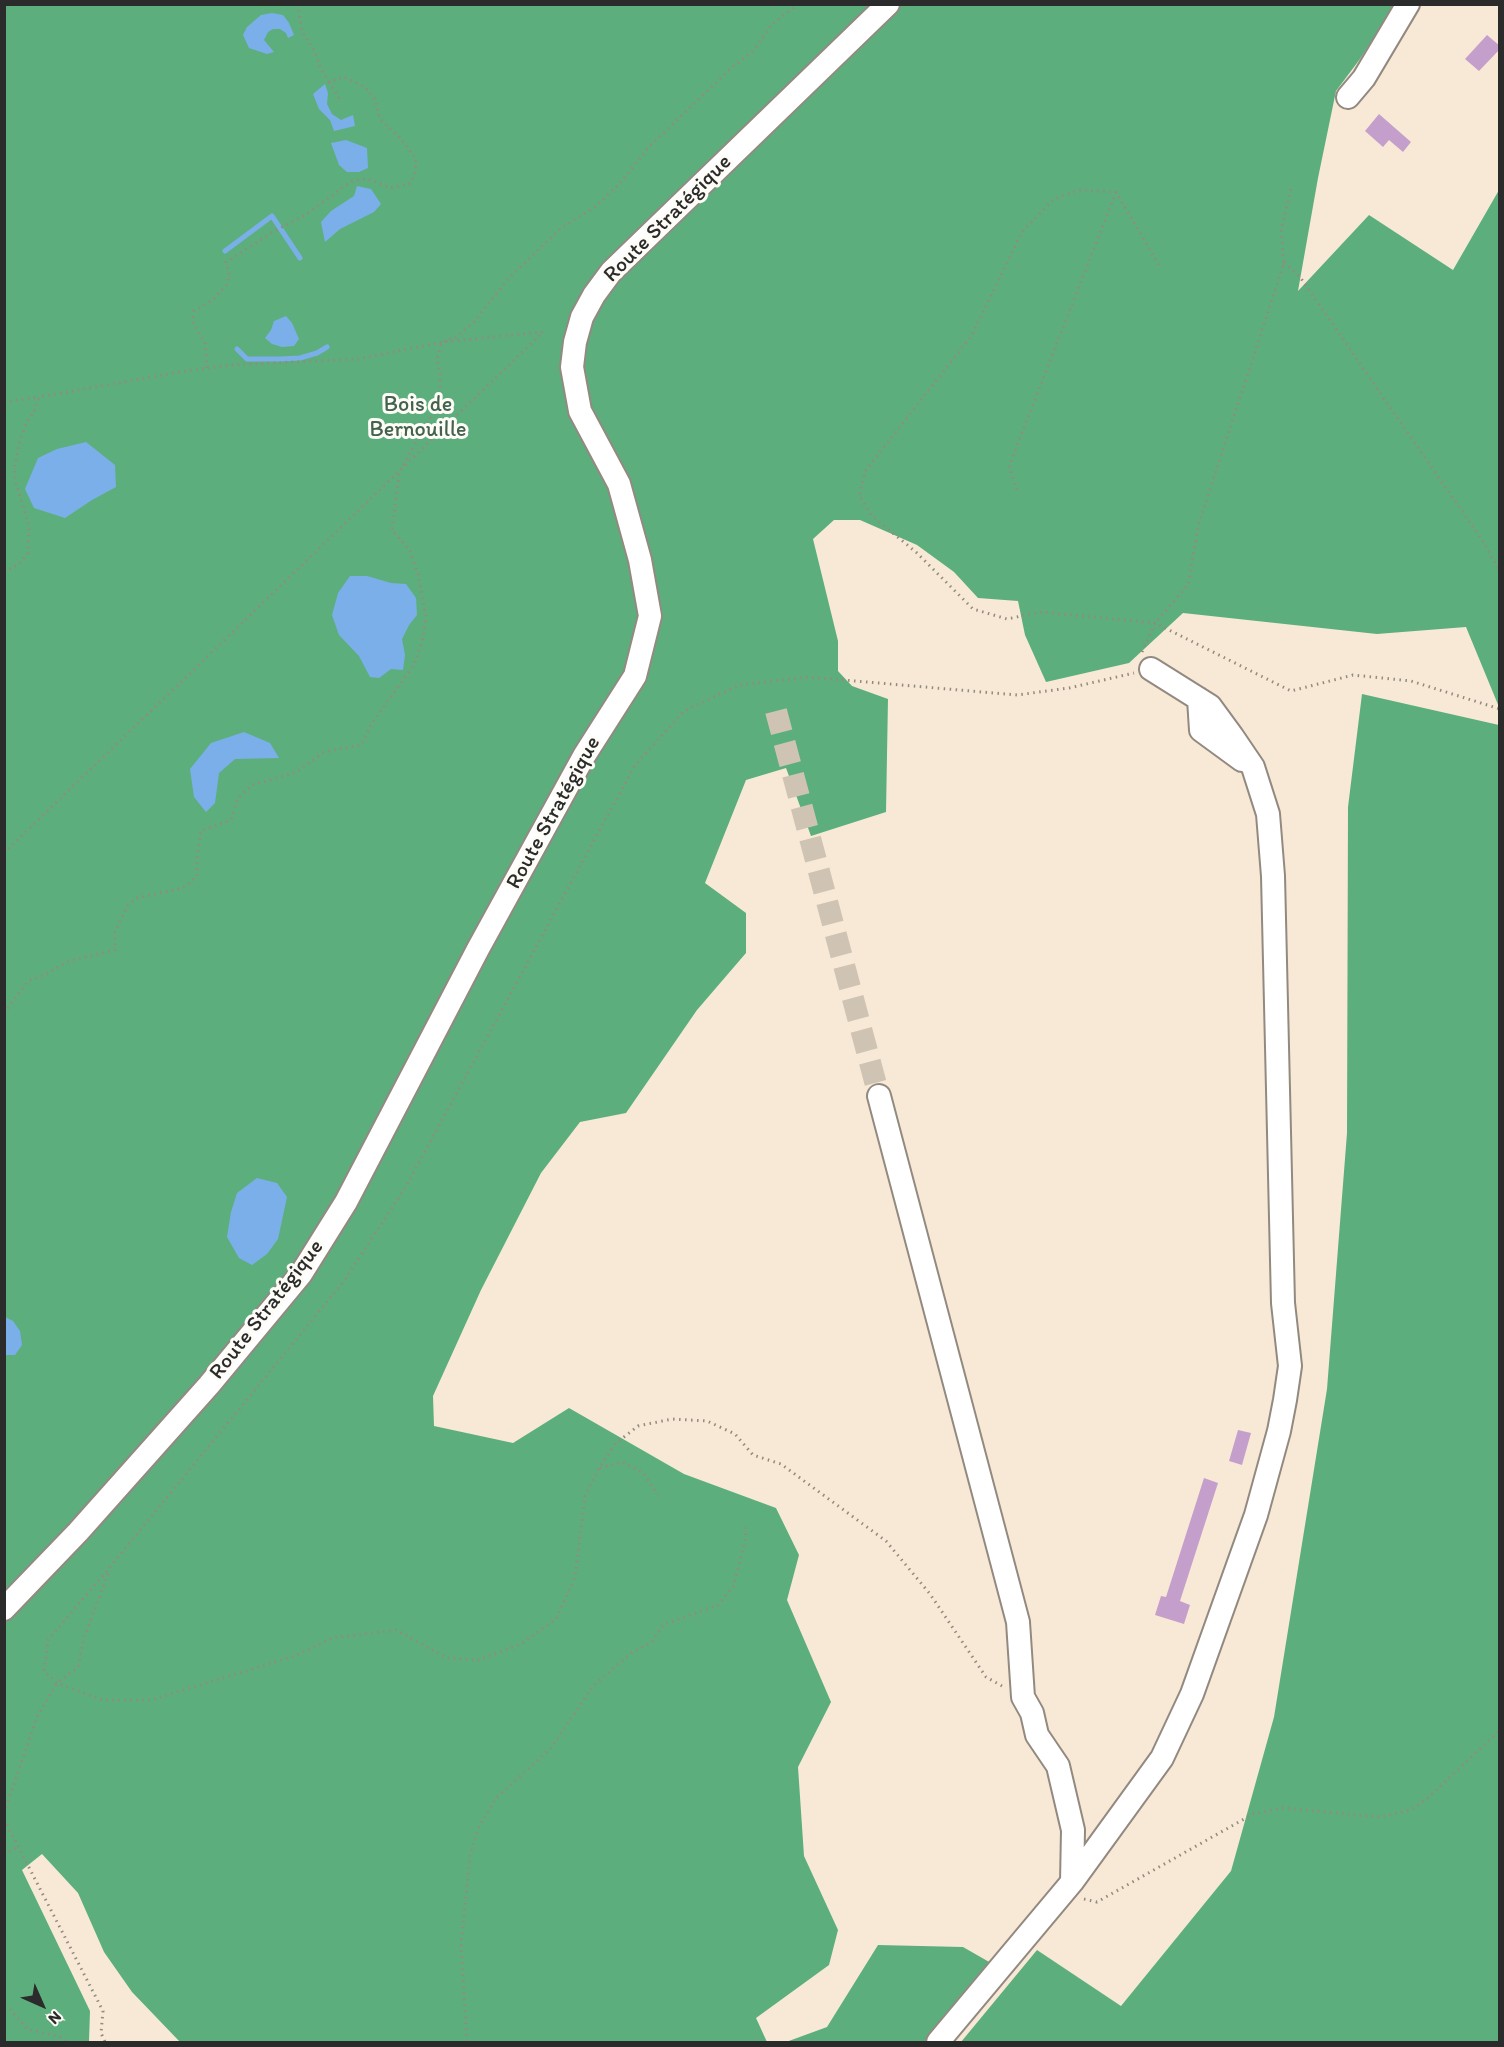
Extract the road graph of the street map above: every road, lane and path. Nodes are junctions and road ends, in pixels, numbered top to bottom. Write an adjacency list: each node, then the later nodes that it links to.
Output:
1 (298, 4): 5 (path)
2 (799, 4): 12 (path)
3 (888, 4): 30 (street, Route Stratégique)
4 (1408, 4): 6 (street)
5 (329, 82): 7 (path); 13 (path)
6 (1348, 97)
7 (340, 99)
8 (1291, 189): 10 (path)
9 (1116, 192): 11 (path); 17 (path); 20 (path)
10 (1284, 263): 19 (path); 20 (path)
11 (1159, 265)
12 (442, 342): 13 (path); 16 (path); 16 (path)
13 (207, 368): 14 (path)
14 (39, 397): 15 (path); 18 (path)
15 (4, 402)
16 (402, 468): 23 (path); 24 (path)
17 (1017, 490)
18 (4, 572)
19 (1500, 572)
20 (1155, 623): 21 (path); 22 (path)
21 (1151, 669): 29 (path); 38 (street)
22 (1500, 709)
23 (4, 853)
24 (4, 1013)
25 (879, 1096): 32 (street)
26 (599, 1468): 27 (path); 31 (path); 32 (path)
27 (657, 1495)
28 (744, 1523): 42 (path)
29 (110, 1568): 31 (path); 31 (path)
30 (4, 1609)
31 (57, 1683): 34 (path)
32 (1023, 1697): 38 (street)
33 (1500, 1730): 38 (path)
34 (4, 1813)
35 (4, 1820): 36 (path)
36 (18, 1847): 37 (path); 41 (path)
37 (4, 1855)
38 (1066, 1888): 43 (street)
39 (10, 2010): 40 (path)
40 (66, 2043)
41 (105, 2043)
42 (467, 2043)
43 (938, 2043)

